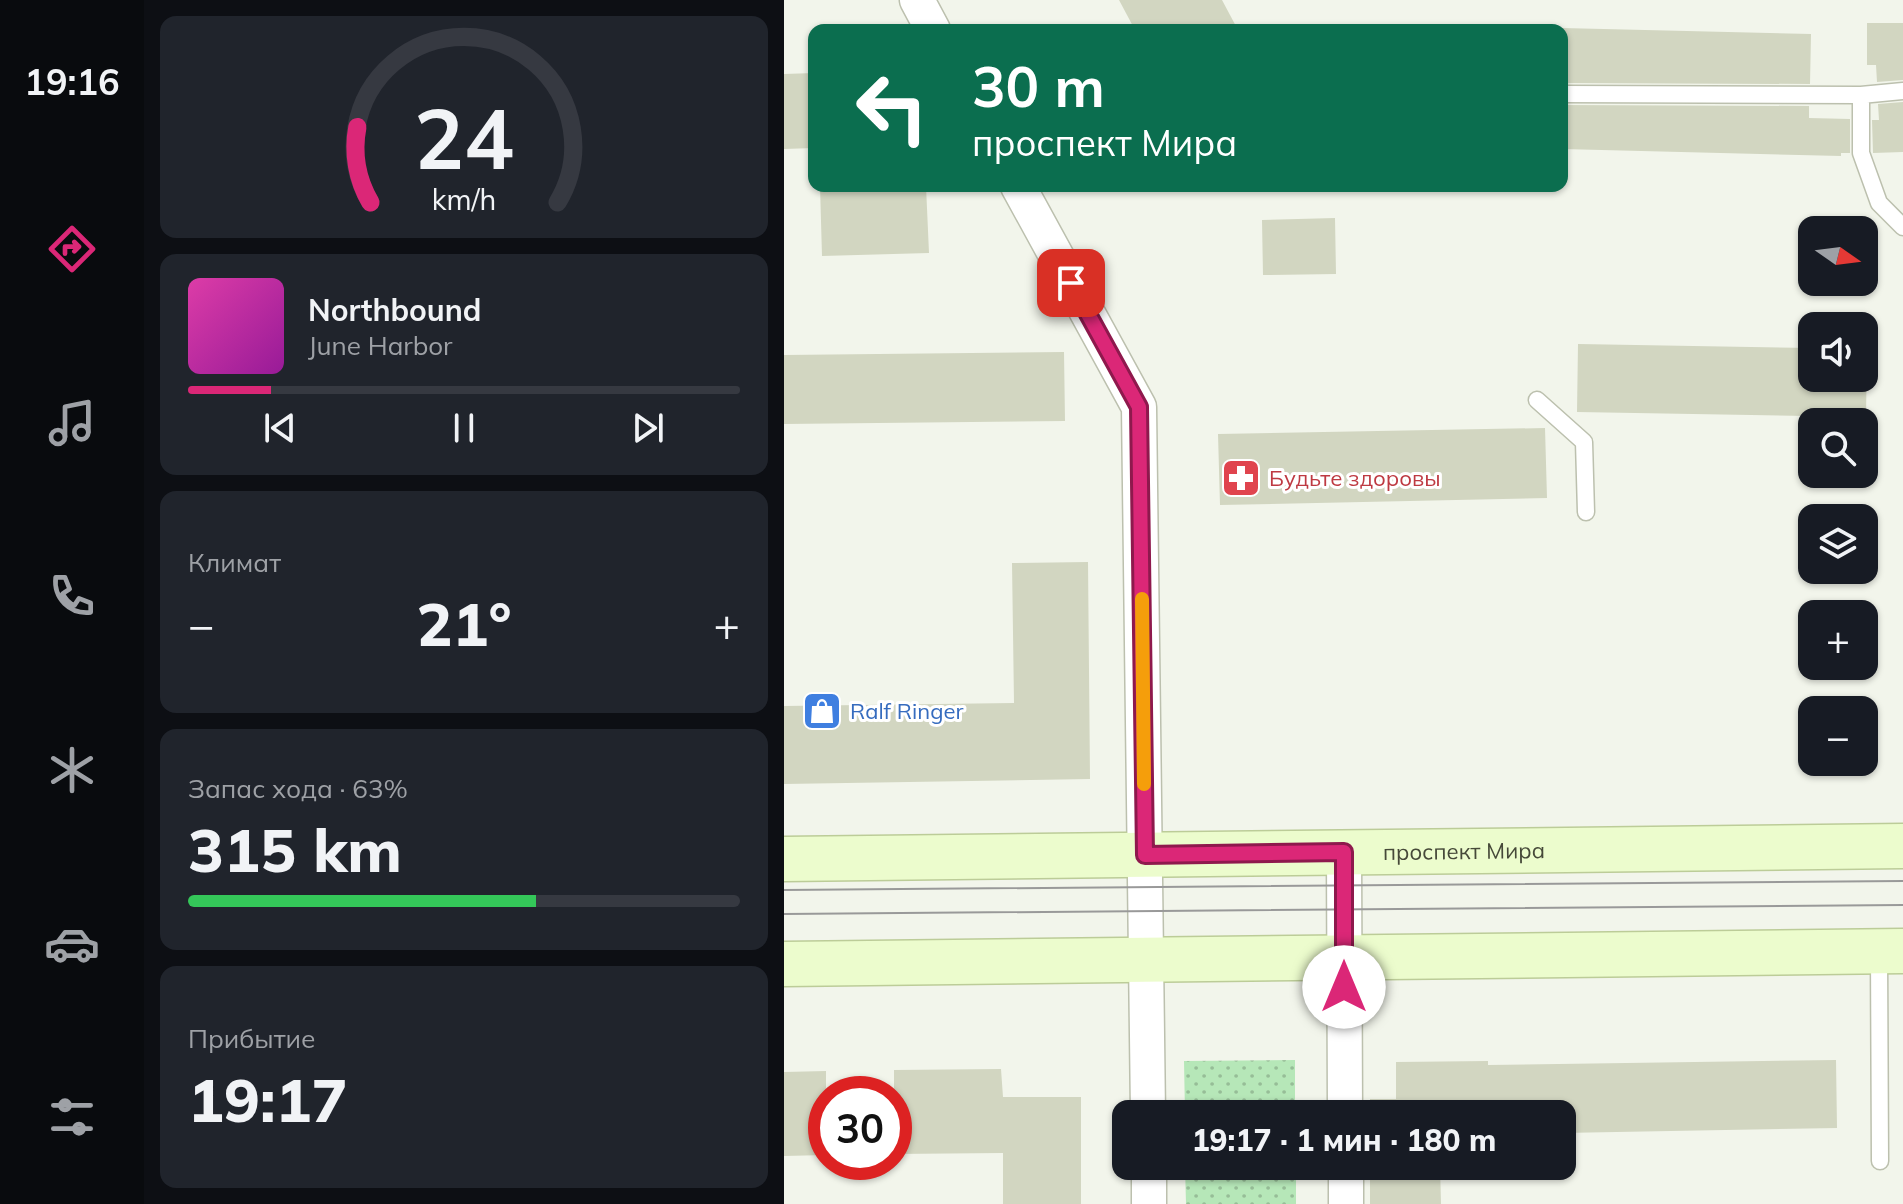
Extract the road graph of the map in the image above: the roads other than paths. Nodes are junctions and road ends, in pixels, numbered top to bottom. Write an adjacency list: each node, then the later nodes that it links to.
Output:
1 (917, 0): 2 (street)
2 (930, 24)
3 (1903, 91): 5 (lane)
4 (1568, 94): 5 (lane)
5 (1861, 95): 7 (lane)
6 (1021, 192): 12 (street)
7 (1903, 227)
8 (1537, 400): 9 (lane)
9 (1586, 512)
10 (1903, 846): 11 (main road, проспект Мира)
11 (1344, 852): 12 (main road, проспект Мира); 15 (street)
12 (1145, 855): 13 (main road, проспект Мира); 16 (street)
13 (784, 859)
14 (1891, 952): 15 (main road); 20 (lane)
15 (1344, 957): 16 (main road); 19 (street)
16 (1147, 960): 17 (main road); 18 (street)
17 (784, 964)
18 (1148, 1100)
19 (1345, 1100)
20 (1880, 1161)
21 (1149, 1180): 23 (street)
22 (1346, 1180): 24 (street)
23 (1149, 1204)
24 (1346, 1204)

